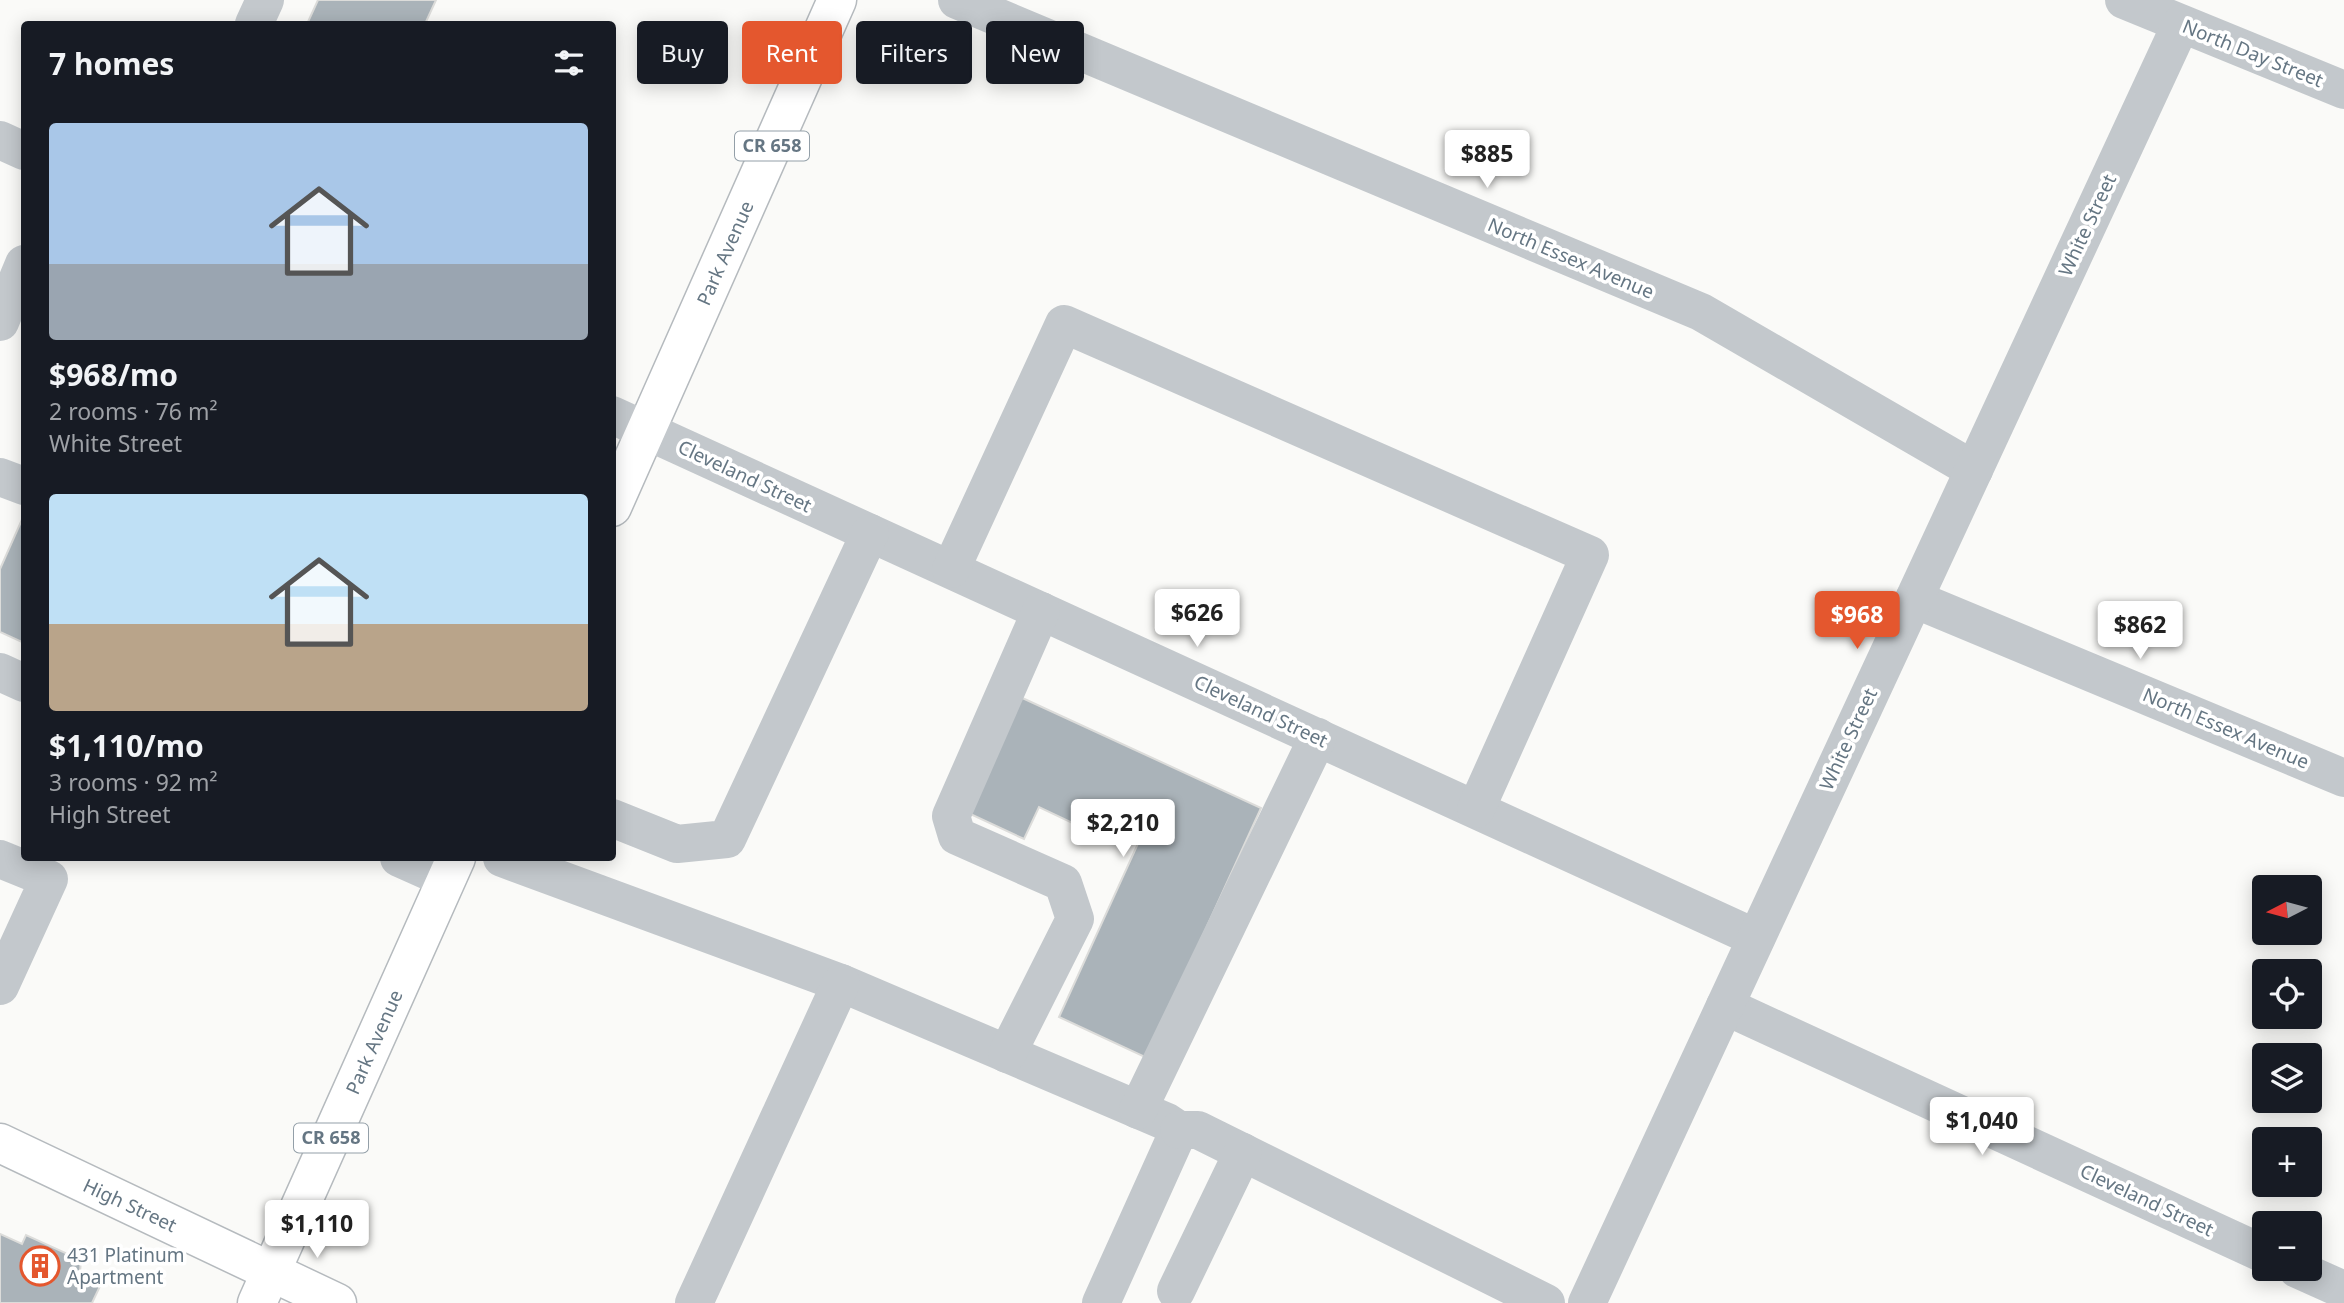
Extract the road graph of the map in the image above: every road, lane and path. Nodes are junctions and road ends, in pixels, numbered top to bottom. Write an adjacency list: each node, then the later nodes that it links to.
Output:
1 (265, 0): 5 (street)
2 (837, 0): 13 (main road, Park Avenue / CR 658)
3 (957, 0): 14 (street, North Essex Avenue)
4 (2124, 0): 6 (street, North Day Street)
5 (255, 21)
6 (2181, 24): 7 (street, North Day Street); 14 (street, White Street)
7 (2344, 90)
8 (0, 140): 9 (street)
9 (21, 150)
10 (21, 271): 11 (street)
11 (0, 322)
12 (616, 417): 13 (street, Cleveland Street)
13 (647, 430): 17 (main road, Park Avenue / CR 658); 18 (street, Cleveland Street)
14 (1974, 470): 20 (street, White Street)
15 (0, 477): 16 (street)
16 (21, 485)
17 (616, 498)
18 (870, 533): 19 (street, Cleveland Street); 27 (street)
19 (951, 569): 21 (street, Cleveland Street); 26 (street)
20 (1914, 598): 25 (street, North Essex Avenue); 32 (street, White Street)
21 (1041, 611): 24 (street, Cleveland Street); 36 (street)
22 (0, 672): 23 (street)
23 (21, 682)
24 (1318, 737): 26 (street, Cleveland Street); 37 (street)
25 (2344, 778)
26 (1476, 809): 32 (street, Cleveland Street)
27 (616, 820)
28 (0, 859): 34 (street)
29 (415, 861): 31 (street)
30 (510, 861): 33 (street)
31 (451, 868): 43 (main road, Park Avenue / CR 658)
32 (1756, 938): 35 (street, White Street)
33 (841, 983): 36 (street); 47 (street)
34 (0, 986)
35 (1725, 1006): 41 (street, Cleveland Street); 50 (street, White Street)
36 (1007, 1054): 37 (street)
37 (1138, 1110): 38 (street)
38 (1179, 1130): 40 (street); 48 (street)
39 (0, 1143): 43 (main road, High Street)
40 (1242, 1152): 45 (street); 49 (street)
41 (2252, 1248)
42 (2322, 1280): 44 (street)
43 (264, 1287): 46 (main road, High Street)
44 (2344, 1290)
45 (1176, 1291)
46 (337, 1303)
47 (694, 1303)
48 (1101, 1303)
49 (1546, 1303)
50 (1587, 1303)

